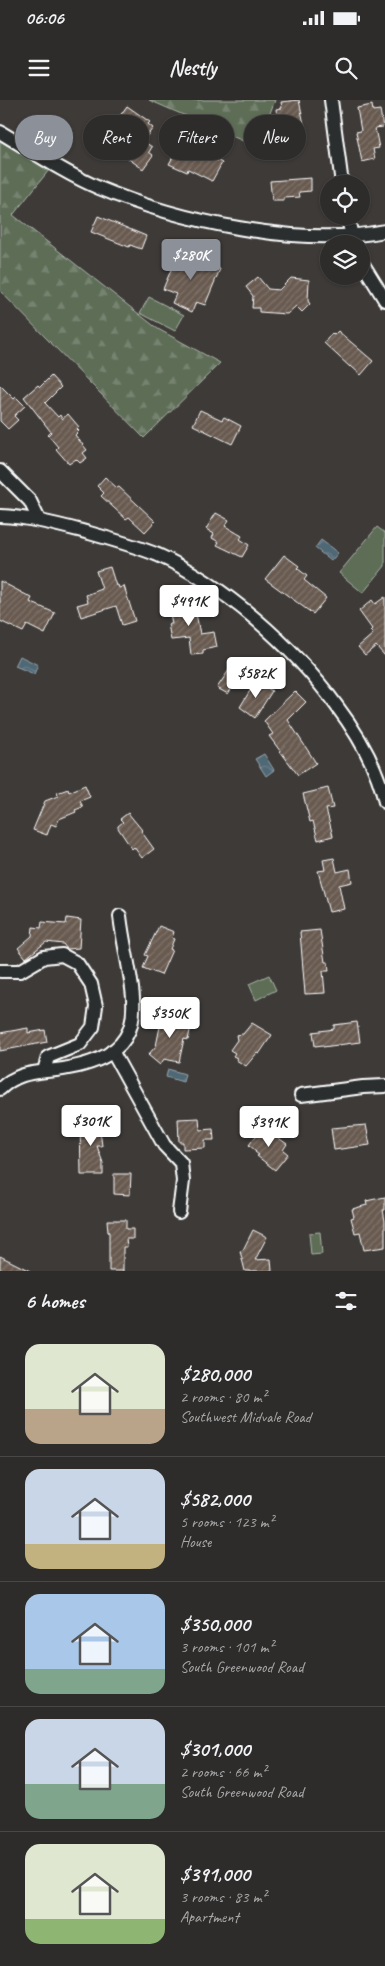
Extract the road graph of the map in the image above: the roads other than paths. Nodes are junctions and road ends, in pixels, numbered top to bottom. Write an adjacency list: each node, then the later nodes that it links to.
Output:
1 (330, 100): 3 (street)
2 (0, 132): 6 (street)
3 (341, 175)
4 (385, 231): 5 (street)
5 (370, 235)
6 (320, 237)
7 (370, 276): 8 (street)
8 (385, 300)
9 (0, 472): 11 (street)
10 (0, 516): 11 (street)
11 (39, 520): 12 (street)
12 (385, 802)
13 (120, 916): 15 (street)
14 (0, 971): 16 (street)
15 (112, 1051): 16 (street); 20 (street)
16 (44, 1071): 18 (street)
17 (385, 1086): 19 (street)
18 (0, 1089)
19 (302, 1095)
20 (180, 1212)

